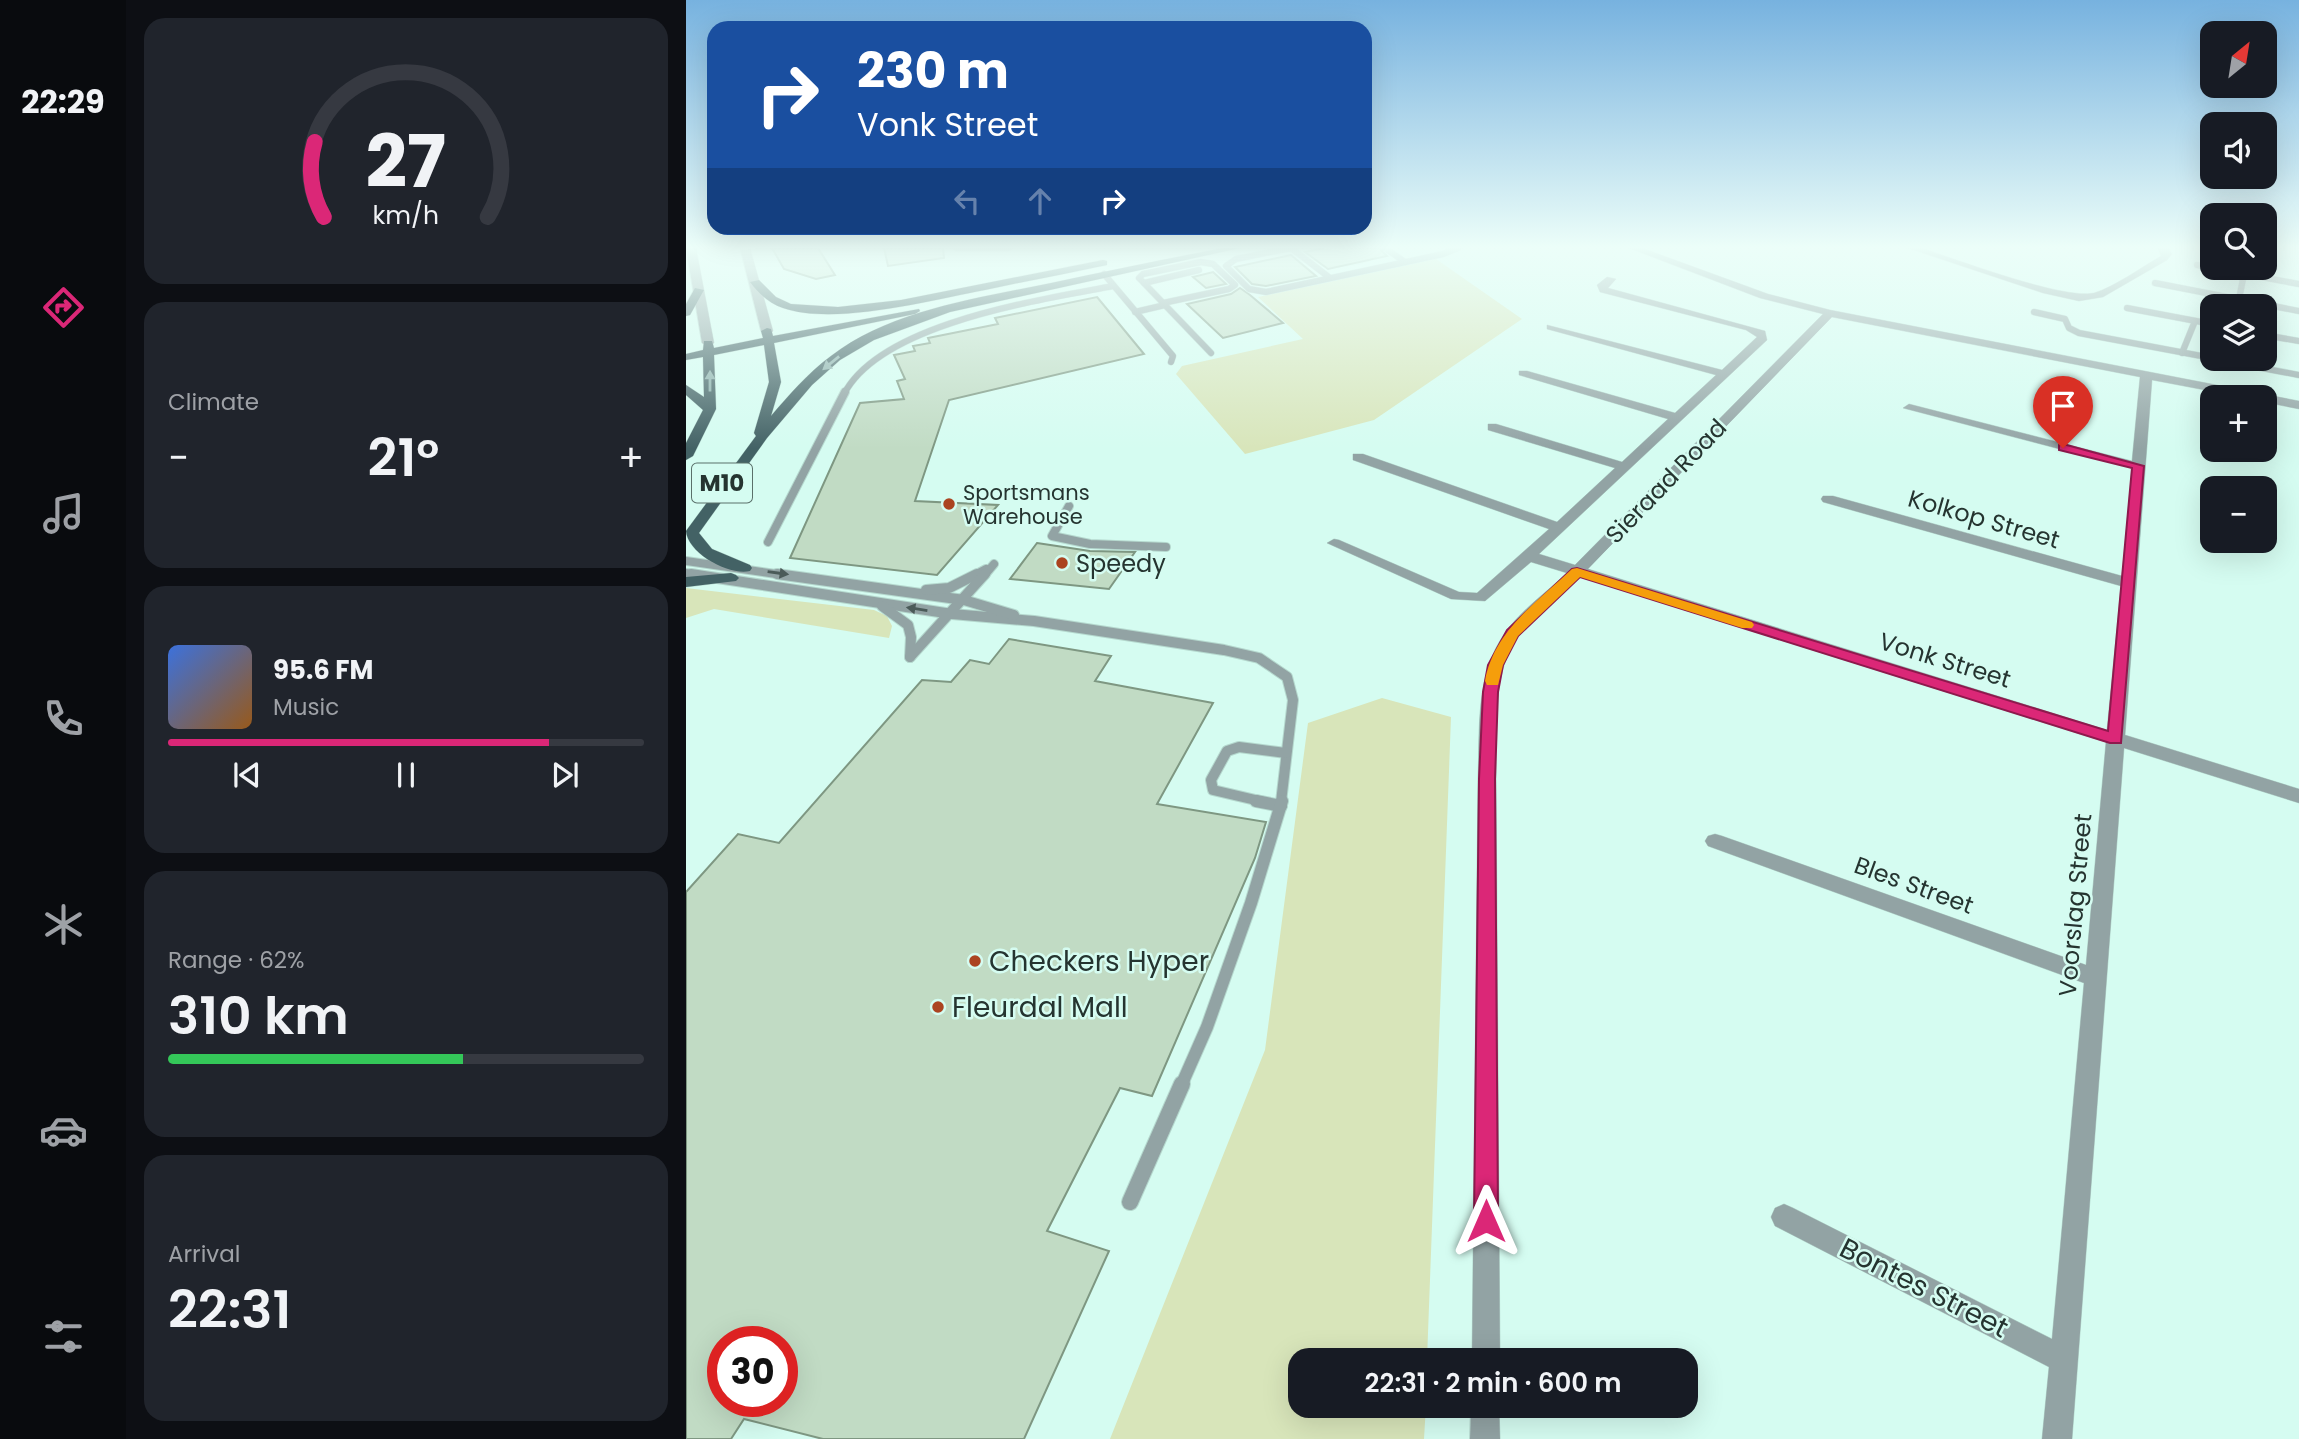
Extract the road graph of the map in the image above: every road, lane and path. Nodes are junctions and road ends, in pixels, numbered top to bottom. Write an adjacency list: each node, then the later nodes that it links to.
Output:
1 (703, 315): 21 (street)
2 (763, 315): 17 (street)
3 (849, 315): 17 (main road)
4 (877, 315): 17 (main road)
5 (929, 315): 40 (main road, one-way to 40)
6 (980, 315): 49 (lane)
7 (1138, 315): 26 (lane)
8 (1175, 315): 22 (lane)
9 (1695, 315): 29 (street)
10 (1828, 315): 55 (street, Sieraad Road)
11 (1841, 315): 30 (street)
12 (2048, 315): 23 (lane)
13 (2164, 315): 14 (lane)
14 (2195, 321): 15 (lane); 23 (lane)
15 (2200, 322)
16 (1551, 327): 29 (street)
17 (768, 335): 21 (main road); 40 (main road, M10)
18 (2277, 337): 19 (lane)
19 (2299, 341)
20 (686, 348): 21 (main road)
21 (708, 348): 25 (main road); 37 (main road, M10, one-way to 21)
22 (1211, 353)
23 (2182, 353): 24 (lane)
24 (2200, 356)
25 (686, 357)
26 (1171, 362)
27 (2277, 371): 31 (lane)
28 (1523, 373): 38 (street)
29 (1725, 373): 38 (street)
30 (2146, 375): 32 (street); 43 (street, Voorslag Street)
31 (2299, 375)
32 (2200, 386)
33 (686, 389): 37 (main road)
34 (2277, 401): 35 (street)
35 (2299, 405)
36 (1909, 408): 43 (street)
37 (710, 409): 41 (main road, M10)
38 (1677, 418): 44 (street)
39 (1492, 427): 44 (street)
40 (758, 442): 47 (main road, M10); 54 (main road)
41 (686, 456)
42 (1358, 457): 48 (street)
43 (2138, 466): 59 (street, Voorslag Street)
44 (1625, 467): 48 (street)
45 (1828, 499): 59 (street, Kolkop Street)
46 (1069, 506): 51 (lane)
47 (686, 524)
48 (1559, 528): 52 (street)
49 (768, 542)
50 (1334, 543): 52 (street)
51 (1166, 547)
52 (1529, 556): 55 (street, Vonk Street)
53 (686, 561): 54 (lane)
54 (745, 568): 60 (lane, one-way to 60)
55 (1577, 572): 65 (street, Vonk Street); 73 (street, Sieraad Road)
56 (686, 573): 57 (lane)
57 (731, 578): 58 (main road); 62 (lane)
58 (686, 582)
59 (2129, 583): 65 (street, Voorslag Street)
60 (891, 589): 61 (lane); 61 (lane)
61 (964, 600): 63 (lane); 64 (lane)
62 (875, 602): 63 (lane, one-way to 62); 63 (lane)
63 (952, 614): 64 (lane)
64 (1034, 621): 66 (lane)
65 (2116, 739): 67 (street, Vonk Street); 70 (street, Voorslag Street)
66 (1286, 753): 68 (lane); 68 (lane)
67 (2299, 796)
68 (1281, 806): 71 (lane)
69 (1715, 841): 70 (street, Bles Street)
70 (2096, 978): 74 (street, Voorslag Street)
71 (1130, 1202)
72 (1784, 1217): 74 (street, Bontes Street)
73 (1486, 1348)
74 (2064, 1360): 77 (street, Voorslag Street)
75 (1485, 1418): 76 (street)
76 (1485, 1439)
77 (2057, 1439)

